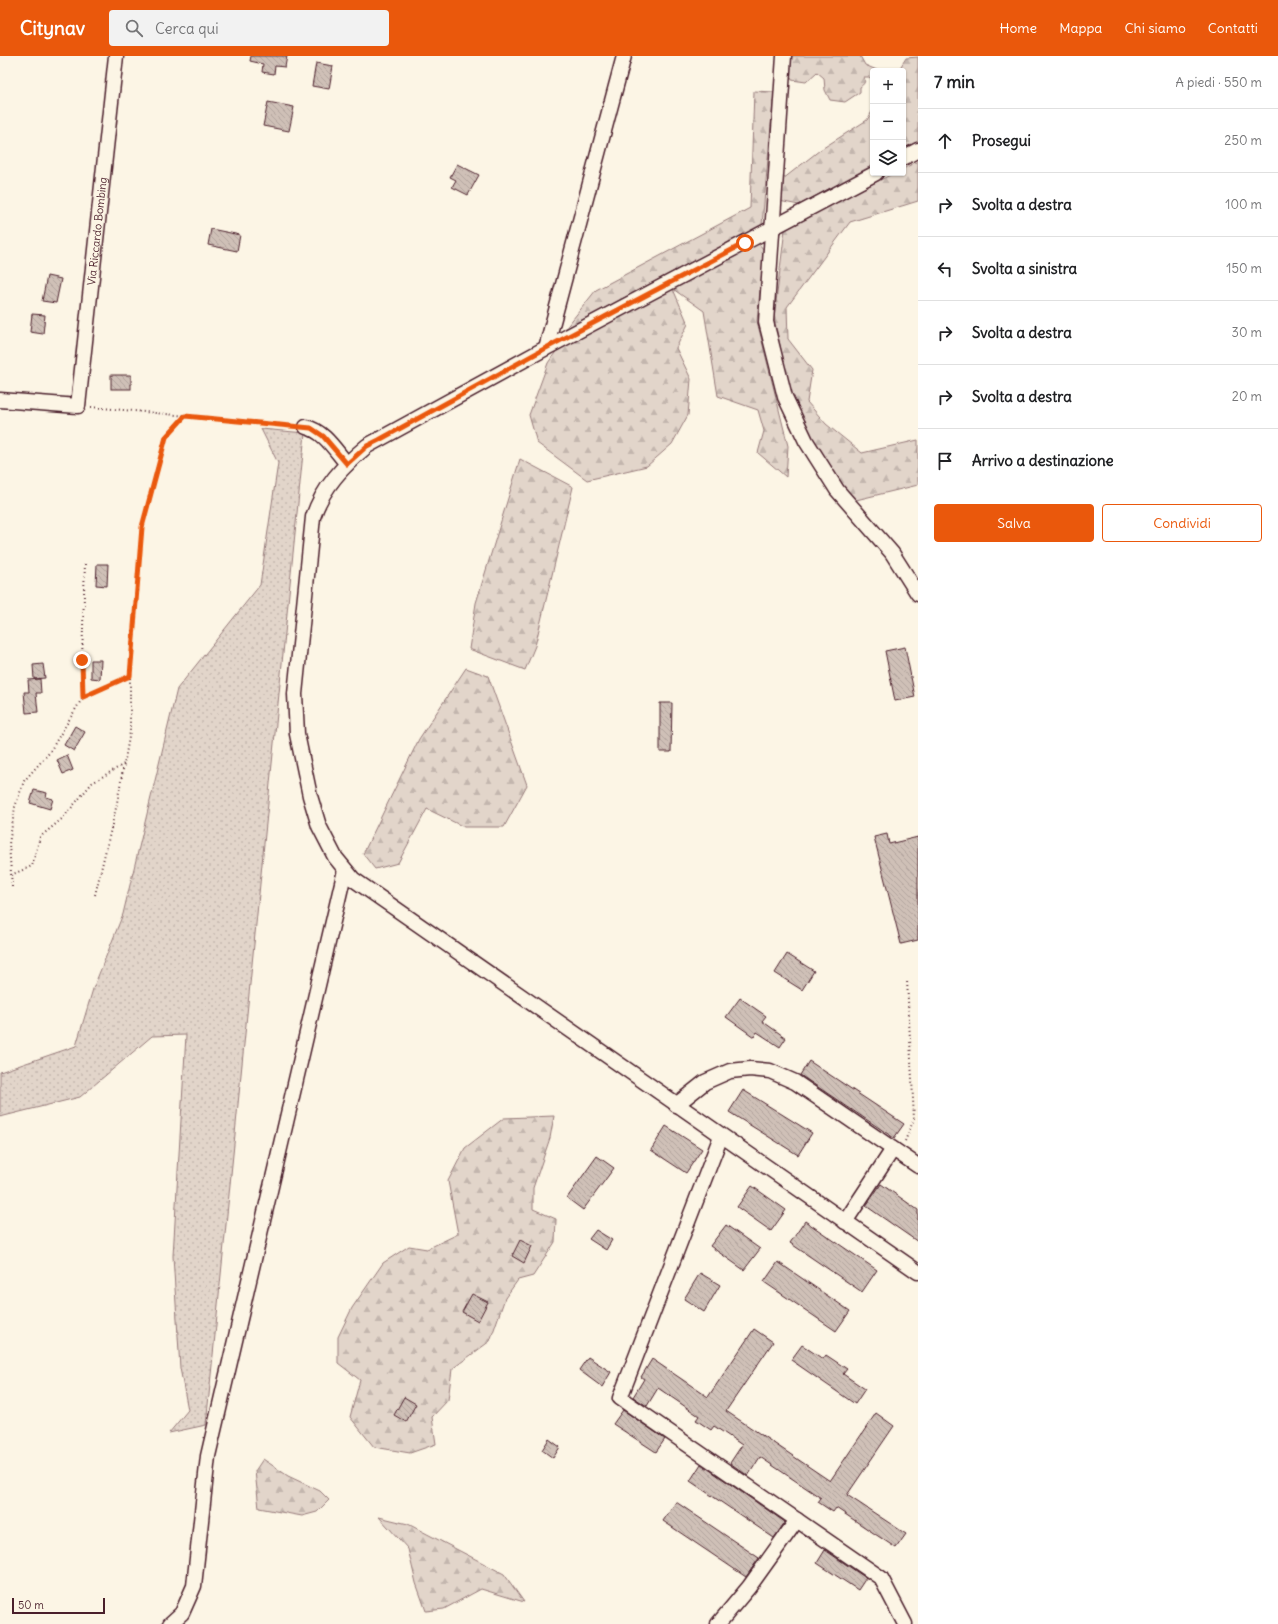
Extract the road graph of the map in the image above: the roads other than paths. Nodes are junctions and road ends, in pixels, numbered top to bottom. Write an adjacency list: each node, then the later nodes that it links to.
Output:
1 (116, 56): 9 (street, Via Riccardo Bombing)
2 (624, 56): 8 (street)
3 (784, 56): 7 (street)
4 (918, 150): 5 (street)
5 (906, 156)
6 (870, 176): 7 (street)
7 (772, 229): 8 (street); 12 (street)
8 (546, 348): 11 (street)
9 (0, 400)
10 (306, 428): 11 (street)
11 (347, 464): 13 (street)
12 (918, 594)
13 (345, 870): 14 (street); 21 (street)
14 (676, 1105): 15 (street); 16 (street)
15 (721, 1136): 18 (street); 20 (street)
16 (896, 1151): 17 (street); 18 (street)
17 (918, 1166)
18 (845, 1222): 19 (street)
19 (918, 1272)
20 (797, 1520): 22 (street); 23 (street)
21 (170, 1624)
22 (718, 1624)
23 (905, 1624)

